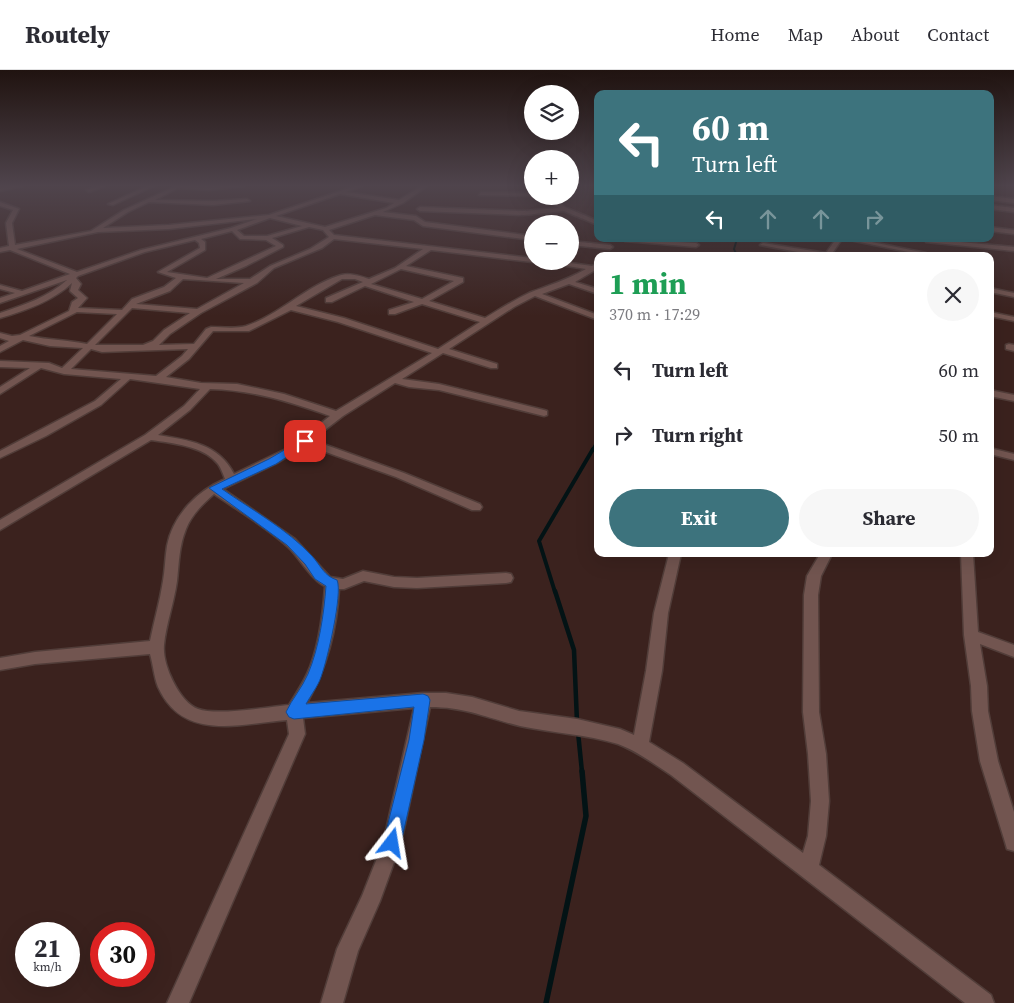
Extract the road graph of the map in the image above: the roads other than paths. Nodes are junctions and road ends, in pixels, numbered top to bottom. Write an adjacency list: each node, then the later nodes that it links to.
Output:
1 (325, 229): 10 (street)
2 (10, 230): 21 (street)
3 (98, 230): 4 (street); 21 (street)
4 (109, 230)
5 (234, 230): 12 (street); 13 (street)
6 (293, 230): 13 (street)
7 (466, 230): 11 (street)
8 (994, 230): 9 (street)
9 (1014, 232)
10 (333, 237): 23 (street); 37 (street)
11 (524, 237)
12 (196, 238): 34 (street); 35 (street)
13 (267, 238): 36 (street)
14 (609, 242): 22 (street)
15 (660, 242): 19 (street)
16 (862, 242): 28 (street)
17 (948, 242): 24 (street)
18 (579, 244): 22 (street)
19 (696, 245)
20 (763, 245): 27 (street)
21 (13, 246): 25 (street); 34 (street)
22 (610, 247): 26 (street)
23 (430, 248): 29 (street); 31 (street)
24 (1014, 249)
25 (0, 250)
26 (608, 252)
27 (815, 252)
28 (909, 252)
29 (524, 259)
30 (579, 265): 32 (street)
31 (400, 267): 39 (street); 47 (street)
32 (594, 267)
33 (594, 268): 38 (street)
34 (75, 277): 43 (street); 51 (street); 55 (street)
35 (180, 277): 36 (street); 50 (street)
36 (209, 279): 37 (street)
37 (255, 279): 52 (street)
38 (569, 282): 41 (street); 44 (street)
39 (367, 283): 46 (street); 47 (street); 49 (street)
40 (0, 287): 43 (street)
41 (594, 291)
42 (994, 291): 45 (street)
43 (22, 293): 48 (street)
44 (536, 294): 56 (street); 58 (street)
45 (1014, 295)
46 (330, 300)
47 (424, 300): 53 (street); 58 (street)
48 (0, 301)
49 (290, 307): 63 (street); 65 (street)
50 (127, 309): 51 (street); 52 (street); 61 (street)
51 (75, 310): 60 (street)
52 (198, 311): 62 (street)
53 (392, 312)
54 (994, 315): 57 (street)
55 (0, 316)
56 (594, 316)
57 (1014, 319)
58 (486, 321): 65 (street)
59 (0, 335): 60 (street)
60 (20, 337): 61 (street); 64 (street)
61 (90, 346): 62 (street); 69 (street)
62 (146, 346): 63 (street)
63 (196, 346): 71 (street)
64 (0, 349)
65 (441, 351): 67 (street); 72 (street)
66 (0, 364): 68 (street)
67 (494, 366)
68 (37, 367): 69 (street); 74 (street)
69 (64, 371): 70 (street)
70 (128, 376): 71 (street); 82 (street)
71 (158, 379): 73 (street)
72 (395, 380): 77 (street); 78 (street)
73 (208, 386): 78 (street); 79 (street)
74 (0, 391)
75 (994, 394): 76 (street)
76 (1014, 398)
77 (544, 413)
78 (337, 415): 80 (street)
79 (149, 437): 84 (street); 87 (street)
80 (305, 441): 84 (street); 86 (street)
81 (994, 452): 83 (street)
82 (0, 455)
83 (1014, 457)
84 (231, 479): 85 (street)
85 (214, 488): 92 (street); 94 (street)
86 (476, 507)
87 (0, 526)
88 (674, 557): 99 (street)
89 (824, 557): 101 (street)
90 (967, 557): 93 (street)
91 (506, 578): 92 (street)
92 (332, 583): 98 (street)
93 (971, 635): 95 (street); 100 (street)
94 (156, 647): 96 (street); 98 (street)
95 (1014, 651)
96 (0, 664)
97 (423, 700): 98 (street); 99 (street); 103 (street)
98 (294, 712): 102 (street)
99 (640, 746): 101 (street)
100 (1014, 842)
101 (808, 870): 104 (street)
102 (178, 1003)
103 (332, 1003)
104 (982, 1003)

